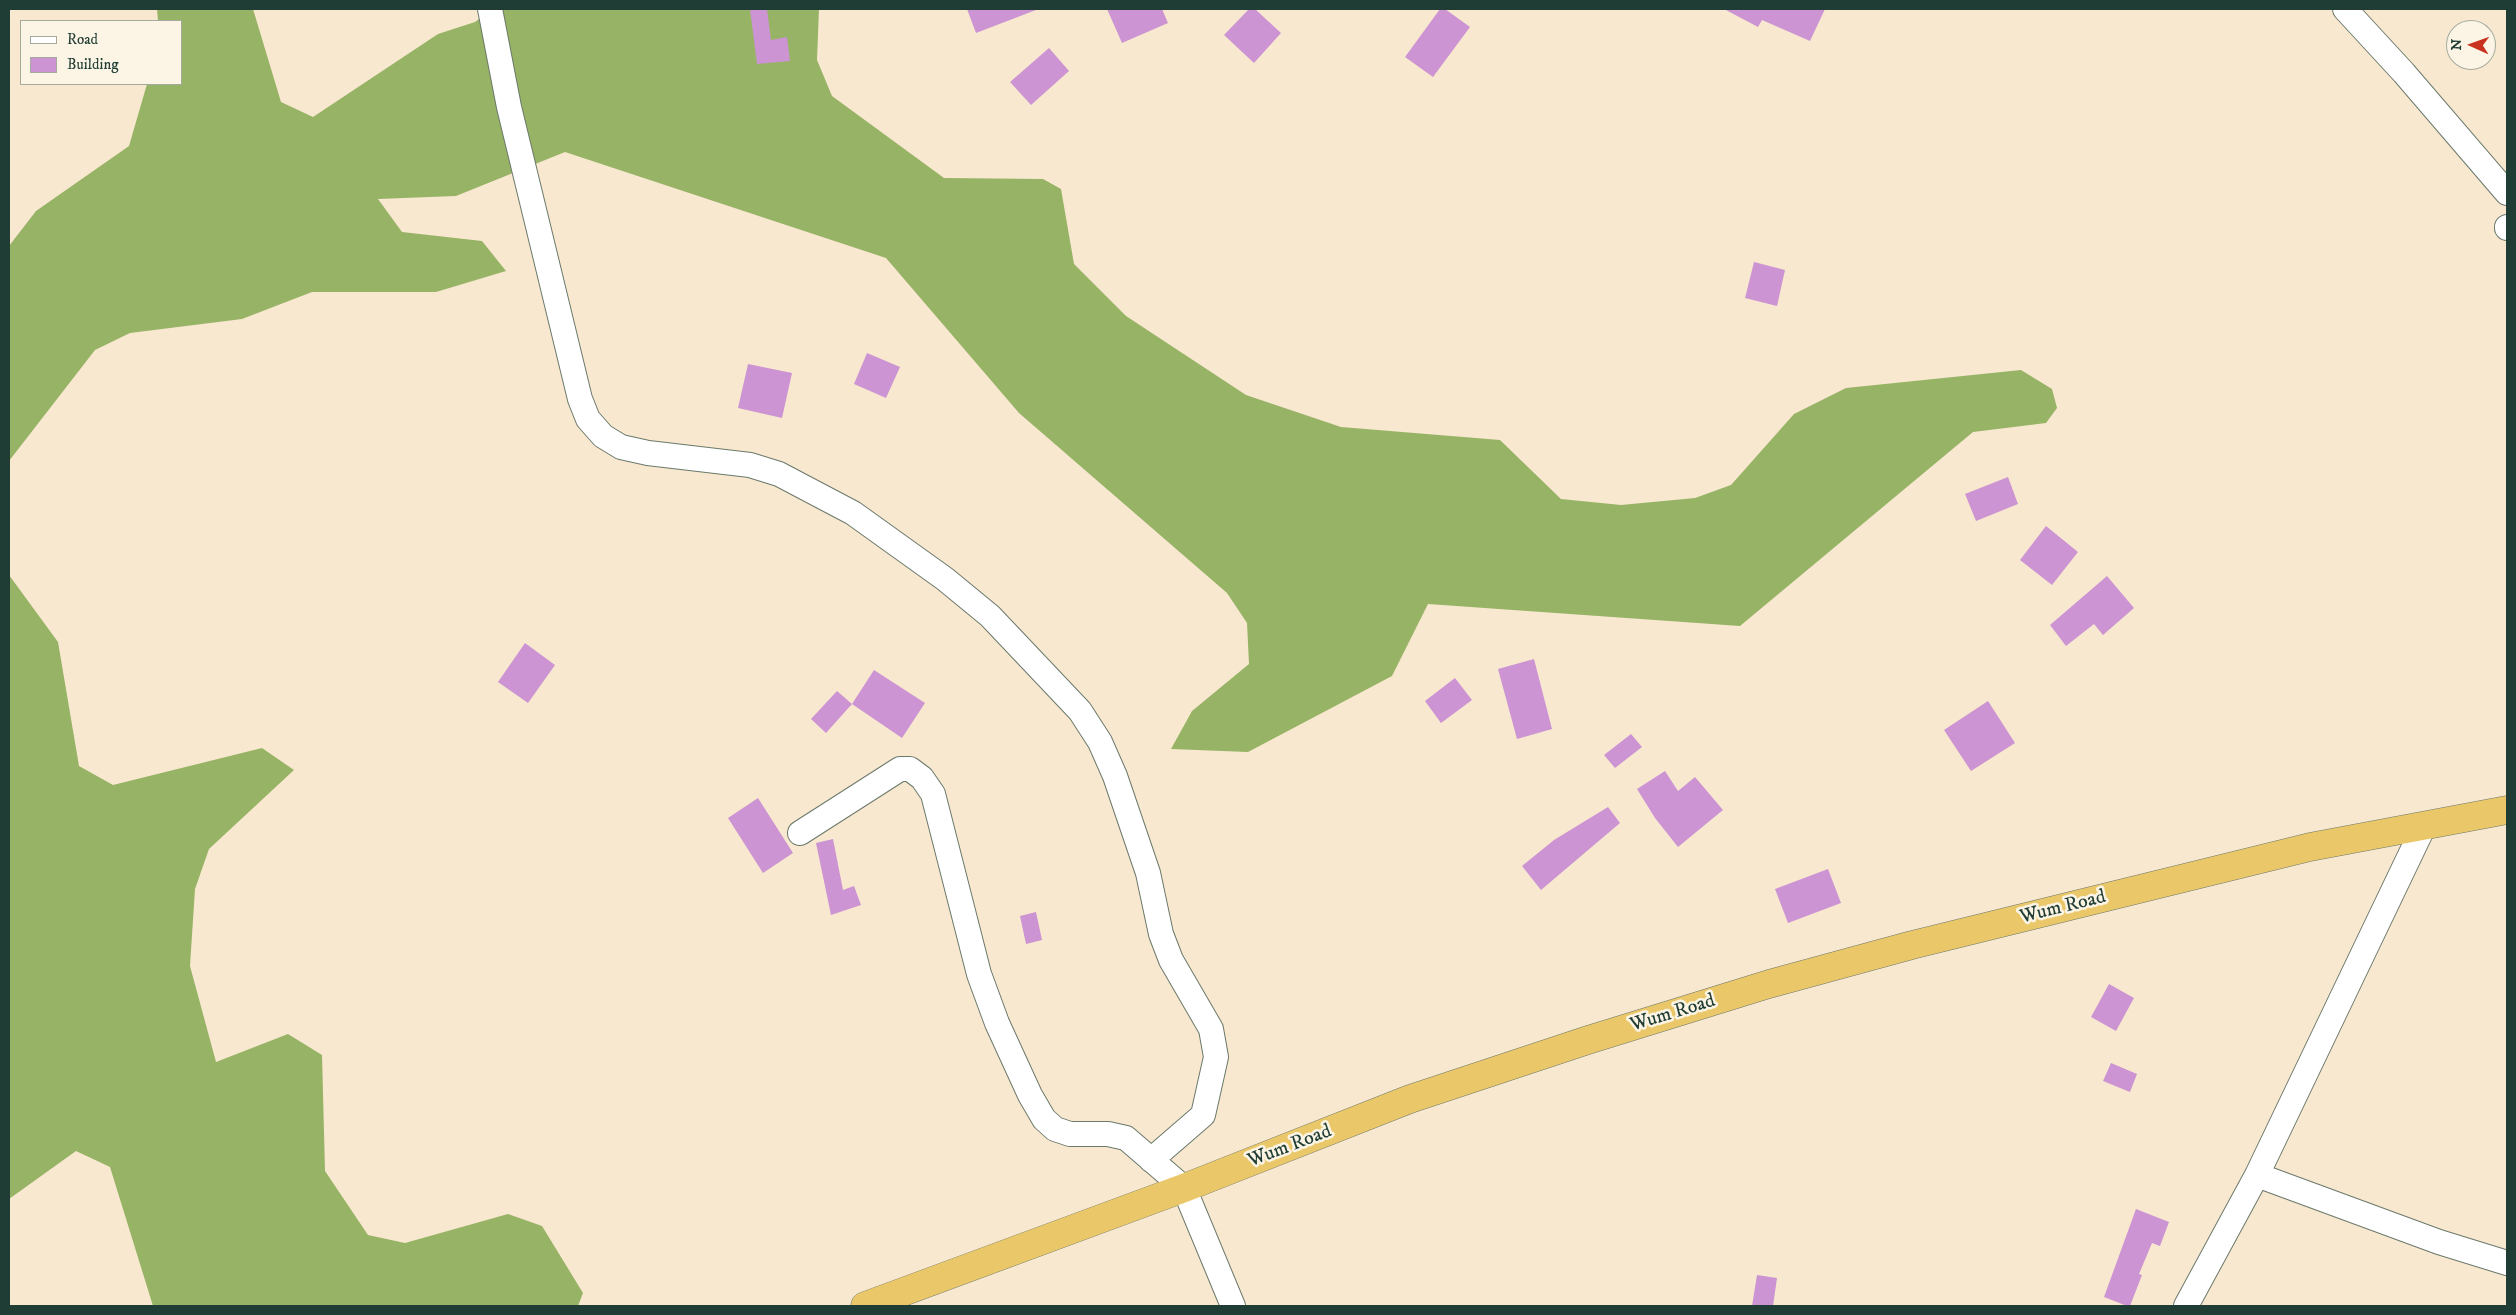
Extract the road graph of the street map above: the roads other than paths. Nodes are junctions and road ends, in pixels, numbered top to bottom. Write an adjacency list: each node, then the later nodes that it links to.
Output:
1 (490, 9): 7 (street)
2 (2344, 9): 3 (street)
3 (2507, 193)
4 (2507, 810): 5 (highway, Wum Road)
5 (2424, 826): 8 (street); 9 (highway, Wum Road)
6 (800, 833): 7 (street)
7 (1151, 1160): 9 (street)
8 (2257, 1175): 10 (street); 13 (street)
9 (1184, 1188): 11 (highway, Wum Road); 12 (street)
10 (2507, 1263)
11 (865, 1306)
12 (1232, 1306)
13 (2186, 1306)

